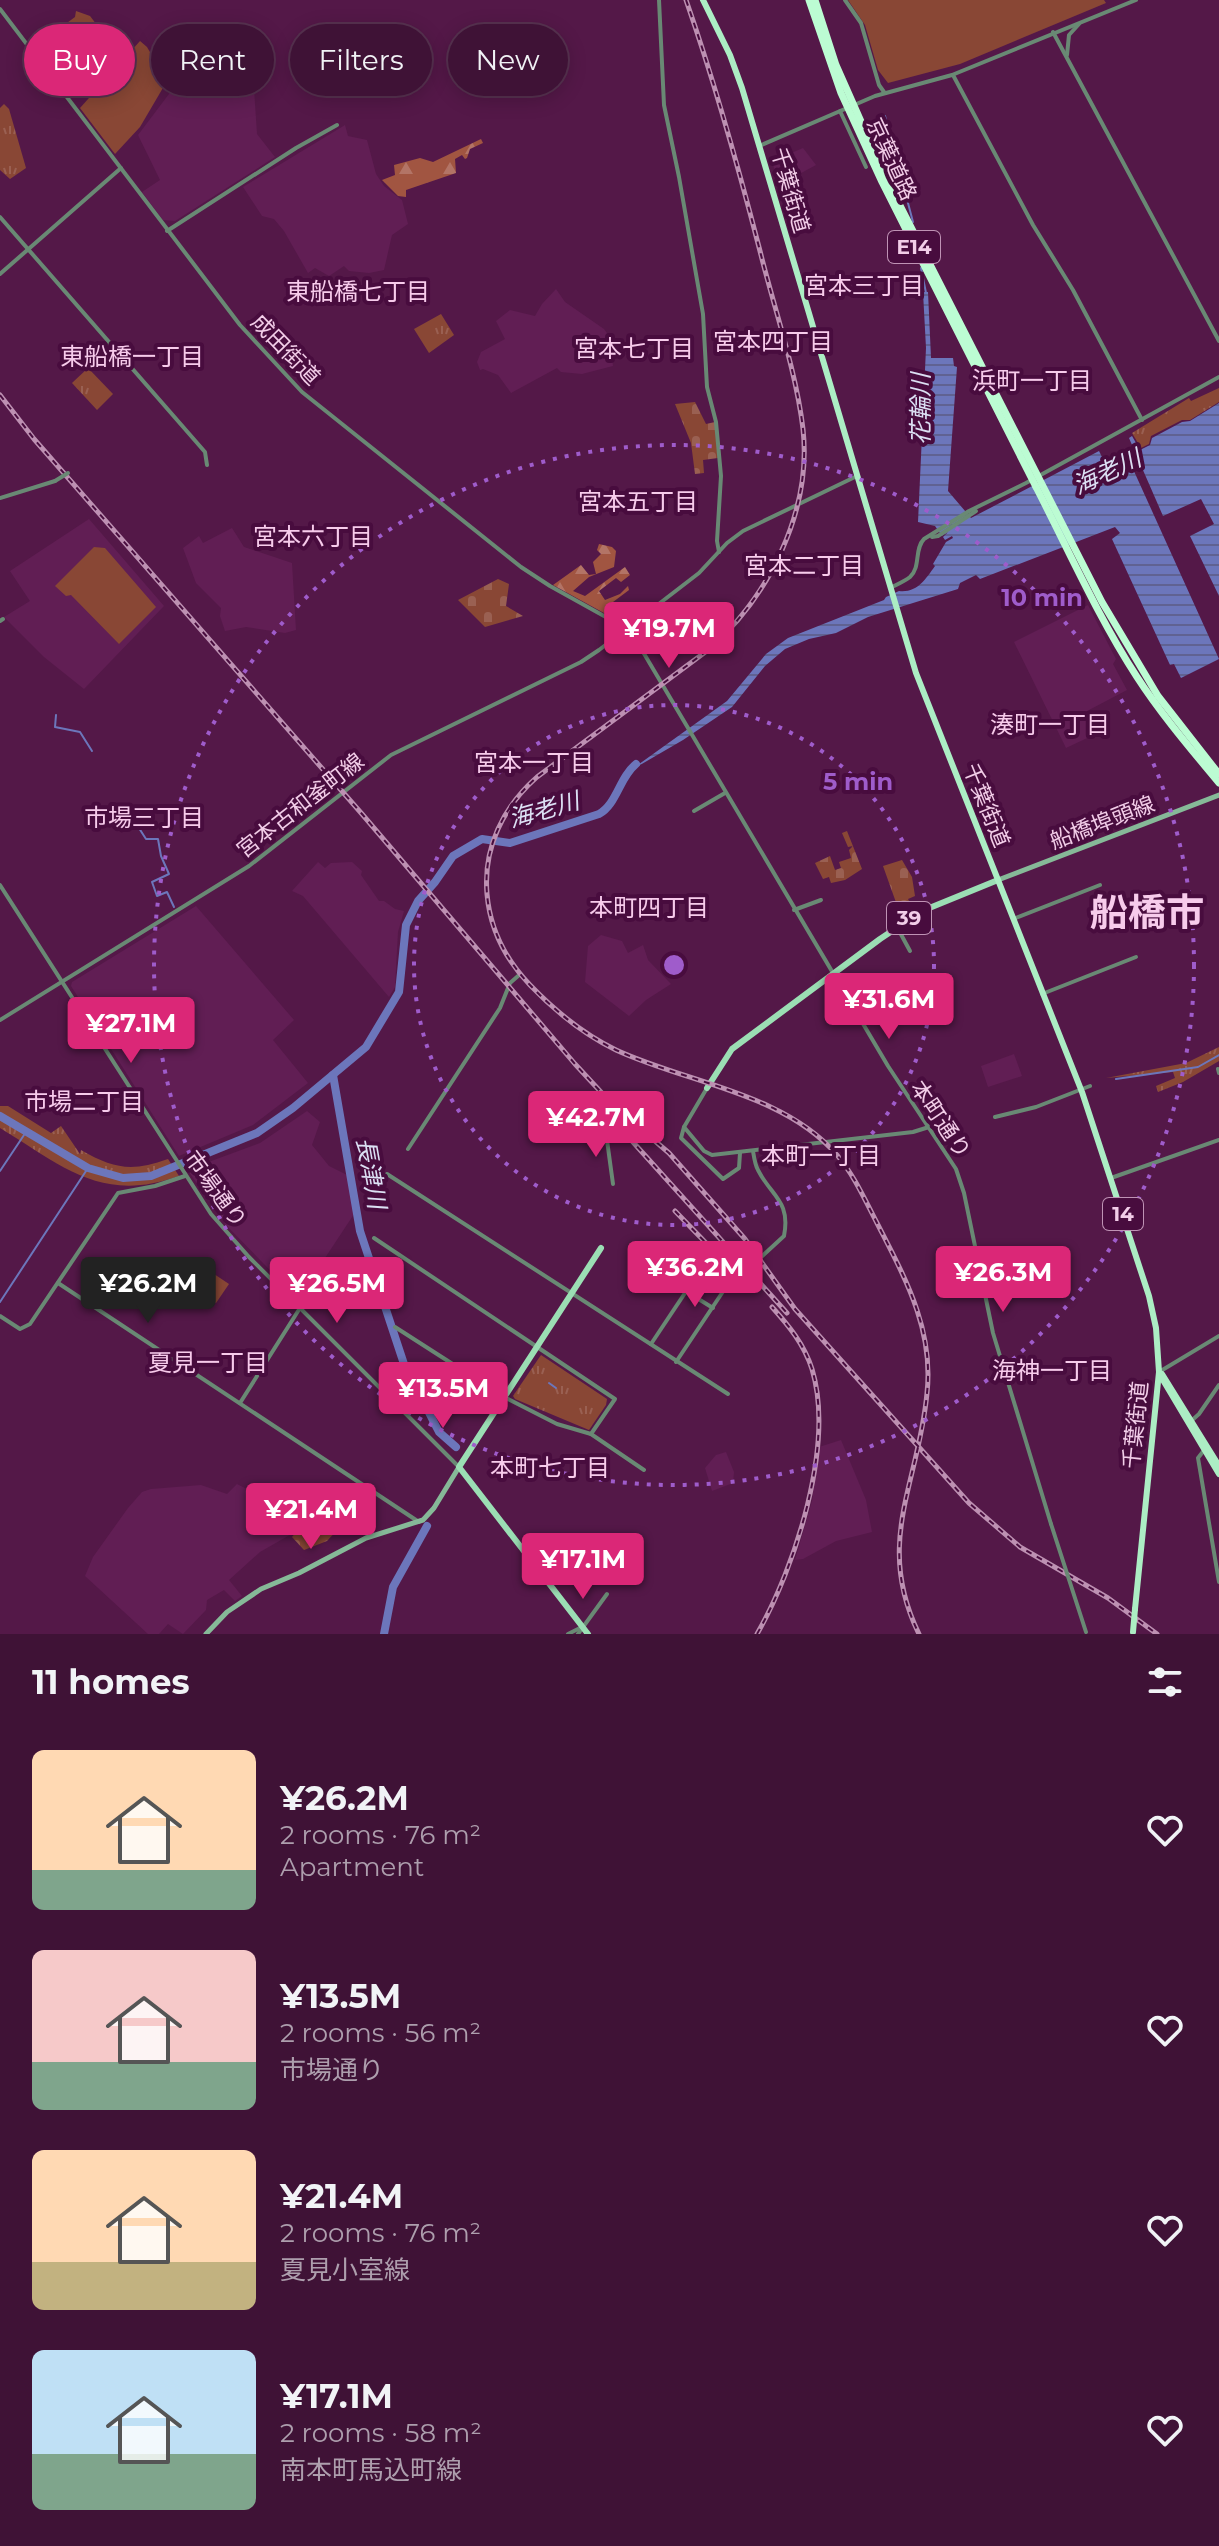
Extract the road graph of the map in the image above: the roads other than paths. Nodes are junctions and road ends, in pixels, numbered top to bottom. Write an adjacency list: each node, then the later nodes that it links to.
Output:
1 (659, 0): 29 (street)
2 (703, 0): 15 (highway, 千葉街道 / 14)
3 (809, 0): 33 (highway, 京葉道路 / E14, bridge)
4 (815, 0): 32 (highway, 京葉道路 / E14, bridge)
5 (845, 0): 12 (street)
6 (1136, 0): 8 (street)
7 (0, 9): 17 (street, 成田街道)
8 (1082, 21): 9 (street); 10 (street)
9 (1053, 32): 10 (street); 11 (street)
10 (1067, 57): 22 (street)
11 (952, 75): 12 (street); 24 (street)
12 (884, 92): 13 (street)
13 (840, 111): 15 (street); 16 (street)
14 (337, 125): 19 (street)
15 (759, 146): 27 (highway, 千葉街道 / 14)
16 (866, 167)
17 (121, 168): 19 (street, 成田街道); 20 (street)
18 (0, 217): 20 (street)
19 (167, 231): 31 (street, 成田街道)
20 (28, 249): 21 (street); 25 (street)
21 (0, 274)
22 (1219, 341)
23 (1219, 377): 24 (street)
24 (1142, 420): 30 (street)
25 (207, 465)
26 (68, 473): 28 (street, bridge)
27 (857, 476): 29 (street); 30 (highway, 千葉街道 / 14)
28 (0, 498)
29 (719, 552): 31 (street, 宮本古和釜町線)
30 (891, 591): 37 (highway, 千葉街道 / 14)
31 (628, 629): 34 (street, 本町通り); 48 (street, 宮本古和釜町線)
32 (1219, 774)
33 (1219, 783)
34 (725, 793): 36 (street); 41 (street, 本町通り)
35 (1219, 795): 37 (main road, 船橋埠頭線)
36 (694, 811)
37 (998, 880): 42 (highway, 千葉街道 / 14); 43 (main road, 39)
38 (0, 885): 48 (street, 市場通り)
39 (1100, 885): 42 (street)
40 (821, 900): 41 (street)
41 (794, 910): 46 (street, 本町通り)
42 (1013, 919): 49 (highway, 千葉街道 / 14)
43 (897, 927): 44 (street); 46 (main road, 39)
44 (910, 951)
45 (1136, 957): 49 (street)
46 (832, 974): 52 (main road, 39); 56 (street, 本町通り)
47 (518, 976): 59 (street)
48 (62, 982): 50 (street, 宮本古和釜町線); 63 (street, 市場通り)
49 (1042, 994): 53 (highway, 千葉街道 / 14)
50 (0, 1020)
51 (1090, 1086): 53 (street)
52 (707, 1088): 55 (street)
53 (1081, 1089): 54 (street); 64 (highway, 千葉街道 / 14)
54 (995, 1117)
55 (684, 1127): 61 (street); 61 (street)
56 (929, 1127): 60 (street); 101 (street, 本町通り, bridge)
57 (606, 1133): 65 (street)
58 (1219, 1140): 64 (street)
59 (408, 1149)
60 (753, 1151): 61 (street); 69 (street)
61 (740, 1153)
62 (387, 1174): 74 (street)
63 (185, 1176): 72 (street); 75 (street, 市場通り)
64 (1111, 1178): 83 (highway, 千葉街道 / 14)
65 (613, 1184)
66 (374, 1238): 81 (street)
67 (601, 1248): 74 (main road)
68 (709, 1257): 73 (street)
69 (759, 1259)
70 (645, 1266): 73 (street)
71 (736, 1278): 76 (street)
72 (58, 1283): 77 (street); 88 (street)
73 (685, 1292): 76 (street); 80 (street)
74 (572, 1293): 80 (street); 81 (main road)
75 (300, 1308): 88 (street); 94 (street, 市場通り)
76 (713, 1308): 82 (street)
77 (0, 1316)
78 (395, 1327): 86 (street)
79 (1219, 1336): 83 (street)
80 (650, 1345): 82 (street)
81 (537, 1347): 86 (main road); 91 (street)
82 (676, 1362): 85 (street)
83 (1159, 1372): 87 (highway, 14); 89 (highway, 千葉街道 / 14); 90 (highway, 14)
84 (1219, 1385): 90 (street)
85 (728, 1394)
86 (504, 1397): 91 (street); 94 (main road)
87 (1174, 1401): 89 (highway); 90 (highway, 14)
88 (240, 1403): 97 (street)
89 (1155, 1404): 102 (highway, 千葉街道 / 14, bridge)
90 (1189, 1422): 92 (highway, 14)
91 (591, 1434): 95 (street)
92 (1206, 1449): 93 (highway, 14); 96 (highway, 14); 98 (street)
93 (1219, 1466)
94 (459, 1467): 97 (main road); 100 (main road)
95 (644, 1470)
96 (1219, 1474)
97 (420, 1522): 103 (main road)
98 (1219, 1582)
99 (607, 1594): 100 (street)
100 (580, 1631): 104 (street); 105 (main road)
101 (1086, 1633)
102 (1133, 1633)
103 (206, 1634)
104 (568, 1634)
105 (588, 1634)

